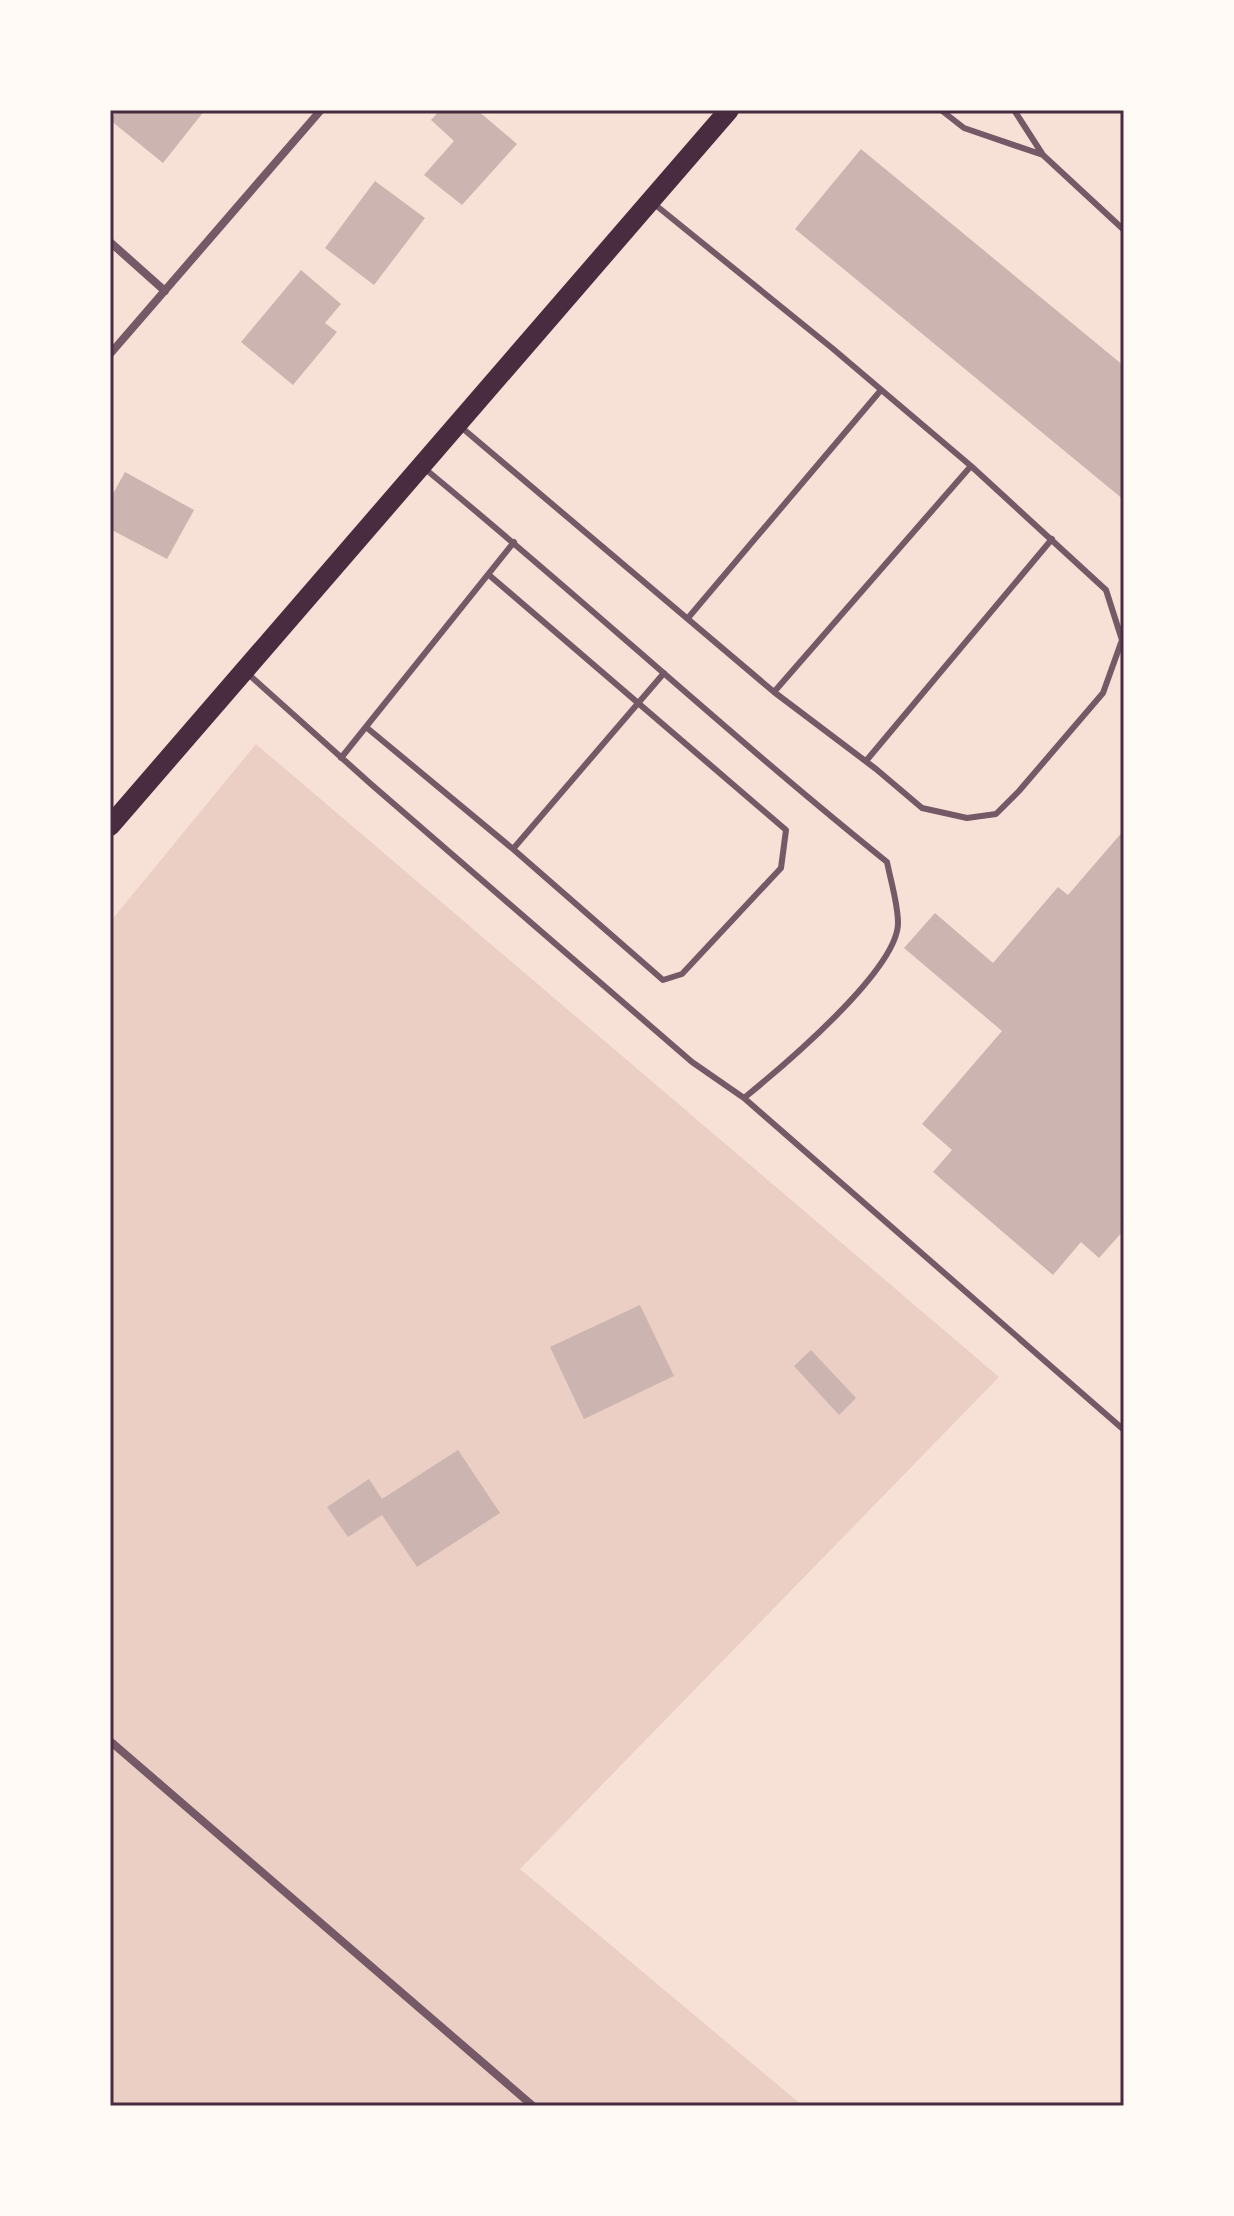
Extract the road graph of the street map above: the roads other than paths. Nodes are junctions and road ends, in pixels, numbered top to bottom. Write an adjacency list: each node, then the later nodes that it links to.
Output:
1 (321, 110): 9 (street)
2 (729, 110): 6 (main road)
3 (941, 110): 5 (lane)
4 (1014, 110): 5 (lane)
5 (1043, 155): 7 (lane)
6 (651, 201): 11 (lane); 12 (main road)
7 (1124, 230)
8 (110, 242): 9 (street)
9 (165, 291): 10 (street)
10 (110, 354)
11 (881, 390): 14 (lane); 18 (lane)
12 (458, 424): 13 (main road); 18 (lane)
13 (421, 466): 16 (lane); 19 (main road)
14 (971, 466): 15 (lane); 21 (lane)
15 (1052, 539): 25 (lane); 25 (lane)
16 (514, 542): 17 (lane); 20 (lane)
17 (489, 575): 22 (lane); 23 (lane)
18 (688, 618): 21 (lane)
19 (244, 670): 24 (lane); 26 (main road)
20 (664, 673): 22 (lane); 28 (lane)
21 (774, 692): 25 (lane)
22 (638, 702): 27 (lane); 27 (lane)
23 (366, 727): 24 (lane); 27 (lane)
24 (341, 758): 28 (lane)
25 (866, 761)
26 (110, 826)
27 (513, 849)
28 (744, 1098): 29 (lane)
29 (1124, 1430)
30 (110, 1741): 31 (street)
31 (533, 2106)

